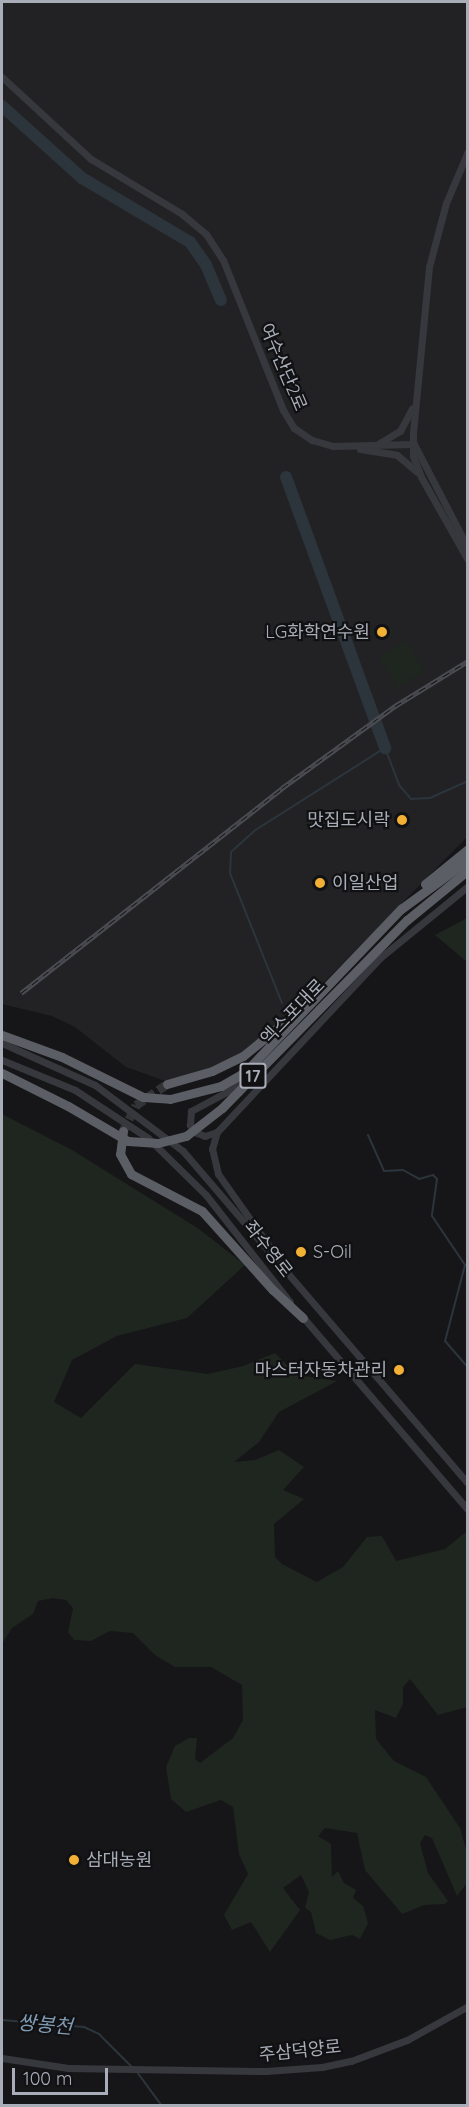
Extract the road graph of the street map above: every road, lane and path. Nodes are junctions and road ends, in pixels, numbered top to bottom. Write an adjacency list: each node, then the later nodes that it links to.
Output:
1 (2, 77): 6 (street, 여수산단2로)
2 (468, 151): 3 (street)
3 (415, 400): 4 (street); 5 (street)
4 (414, 444): 5 (street, 여수산단2로); 7 (street); 8 (street)
5 (376, 445): 6 (street, 여수산단2로)
6 (352, 447): 7 (street)
7 (421, 477): 9 (street)
8 (468, 548)
9 (468, 560)
10 (468, 849): 16 (highway)
11 (468, 860): 16 (highway, 엑스포대로 / 17)
12 (468, 870): 15 (highway, 엑스포대로 / 17)
13 (468, 876): 15 (street)
14 (468, 886): 25 (street)
15 (438, 895): 22 (highway, 엑스포대로 / 17, bridge)
16 (401, 909): 17 (highway, 엑스포대로 / 17)
17 (309, 1002): 21 (highway, 엑스포대로 / 17); 23 (highway)
18 (2, 1035): 21 (highway, 엑스포대로 / 17)
19 (2, 1044): 26 (street, 좌수영로)
20 (2, 1060): 27 (street, 좌수영로)
21 (245, 1072): 25 (street)
22 (2, 1073)
23 (167, 1084)
24 (123, 1131): 27 (highway)
25 (217, 1132): 26 (street)
26 (279, 1264): 28 (street, 좌수영로)
27 (303, 1318): 29 (street, 좌수영로)
28 (468, 1484)
29 (468, 1510)
30 (468, 2006): 31 (street, 주삼덕양로)
31 (2, 2058)

